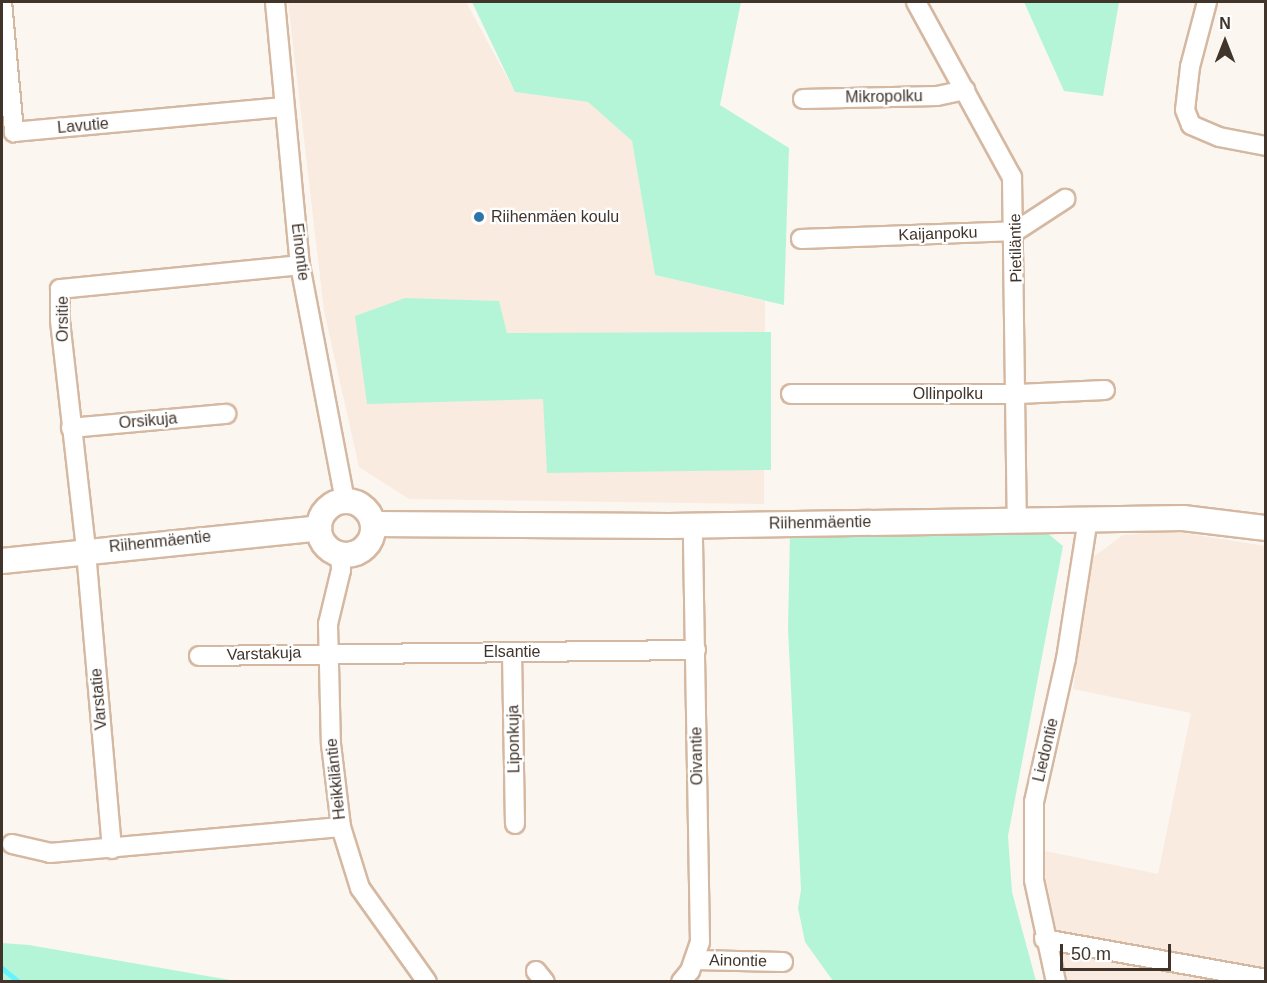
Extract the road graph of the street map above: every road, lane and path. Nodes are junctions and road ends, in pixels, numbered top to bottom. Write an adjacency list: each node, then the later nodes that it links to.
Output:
1 (2, 2): 7 (street, Lavutie)
2 (275, 2): 7 (street, Einontie)
3 (916, 2): 5 (street, Pietiläntie)
4 (1207, 2): 8 (street)
5 (965, 90): 6 (street, Mikropolku); 10 (street, Pietiläntie)
6 (803, 99)
7 (283, 107): 12 (street, Einontie)
8 (1266, 146)
9 (1065, 199): 10 (street)
10 (1016, 231): 11 (street, Kaijanpoku); 15 (street, Pietiläntie)
11 (801, 239)
12 (300, 265): 17 (street, Orsitie); 18 (street, Einontie)
13 (1105, 390): 15 (street, Ollinpolku)
14 (790, 394): 15 (street, Ollinpolku)
15 (1018, 394): 19 (street, Pietiläntie)
16 (226, 414): 17 (street, Orsikuja)
17 (71, 428): 25 (street, Orsitie)
18 (345, 500): 21 (street); 24 (street)
19 (1017, 519): 20 (street, Riihenmäentie); 22 (street, Riihenmäentie)
20 (1089, 519): 23 (street, Riihenmäentie); 36 (street, Liedontie)
21 (373, 524): 22 (street, Riihenmäentie); 26 (street)
22 (693, 525): 28 (street, Oivantie)
23 (1265, 525)
24 (319, 528): 25 (street, Riihenmäentie); 26 (street)
25 (86, 549): 27 (street, Riihenmäentie); 35 (street, Varstatie)
26 (340, 554): 29 (street, Heikkiläntie)
27 (2, 561)
28 (696, 650): 30 (street, Elsantie); 37 (street, Oivantie)
29 (329, 652): 30 (street, Elsantie); 31 (street, Varstakuja); 33 (street, Heikkiläntie)
30 (512, 653): 32 (street, Liponkuja)
31 (199, 656)
32 (515, 824)
33 (341, 827): 35 (street); 40 (street, Heikkiläntie)
34 (12, 844): 35 (street)
35 (112, 849)
36 (1044, 939): 39 (street); 42 (street, Liedontie)
37 (694, 960): 38 (street, Ainontie); 41 (street, Oivantie)
38 (783, 962)
39 (1266, 979)
40 (427, 981)
41 (681, 981)
42 (1056, 981)

